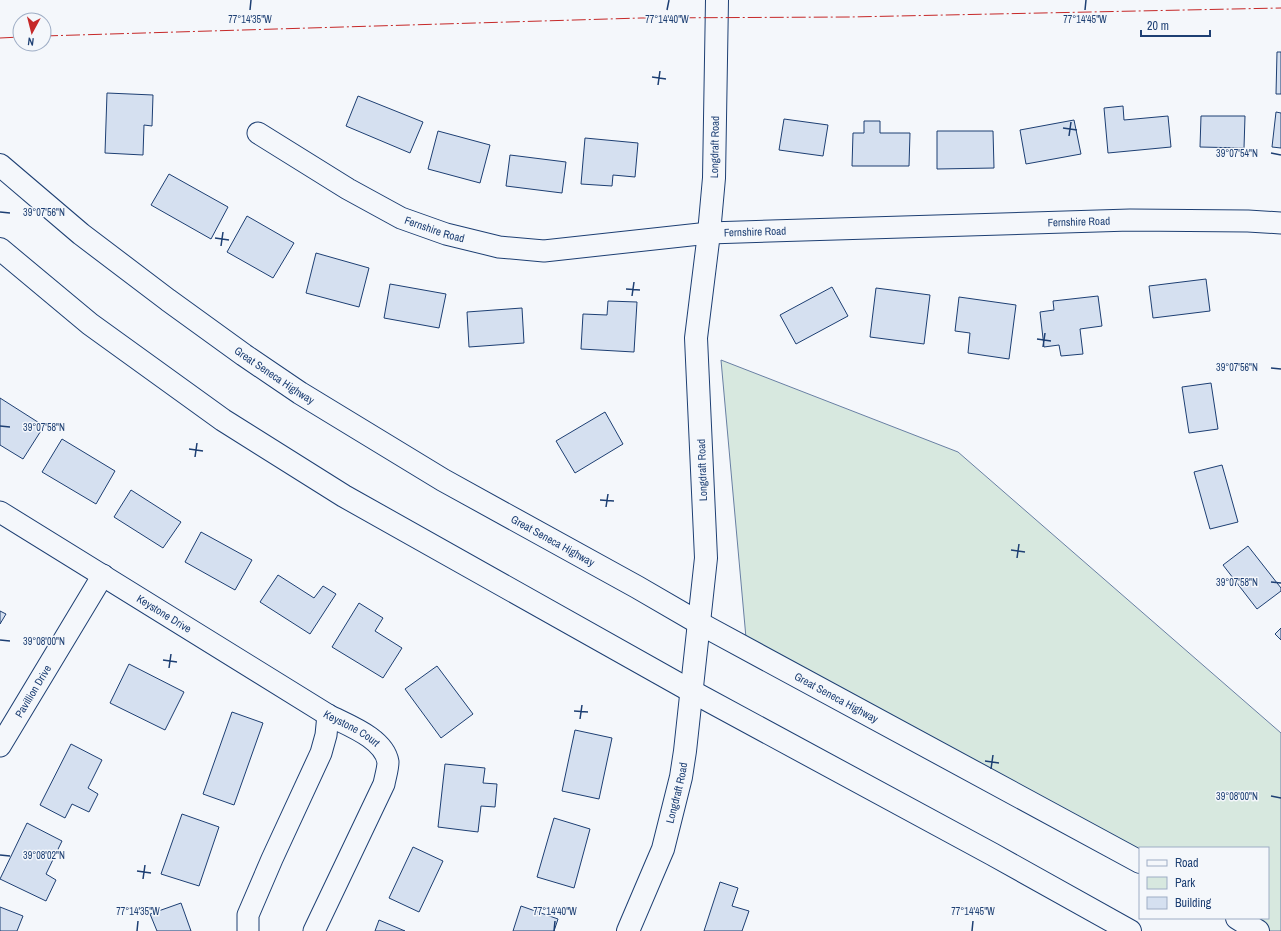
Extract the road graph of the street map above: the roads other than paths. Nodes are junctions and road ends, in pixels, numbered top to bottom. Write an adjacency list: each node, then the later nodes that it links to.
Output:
1 (717, 0): 5 (main road, Longdraft Road)
2 (258, 133): 5 (street, Fernshire Road)
3 (0, 165): 9 (main road, Great Seneca Highway)
4 (1281, 223): 5 (street, Fernshire Road)
5 (709, 233): 9 (main road, Longdraft Road)
6 (0, 249): 10 (main road)
7 (0, 512): 8 (street, Keystone Drive)
8 (103, 575): 11 (street, Keystone Drive); 12 (street, Pavillion Drive)
9 (699, 623): 10 (main road, Longdraft Road); 13 (main road, Great Seneca Highway)
10 (691, 691): 17 (main road, Longdraft Road); 18 (main road)
11 (328, 715): 15 (street, Keystone Court); 16 (street, Keystone Court)
12 (0, 746)
13 (1139, 861)
14 (1239, 919): 19 (main road)
15 (248, 931)
16 (314, 931)
17 (628, 931)
18 (1130, 931)
19 (1258, 931)

